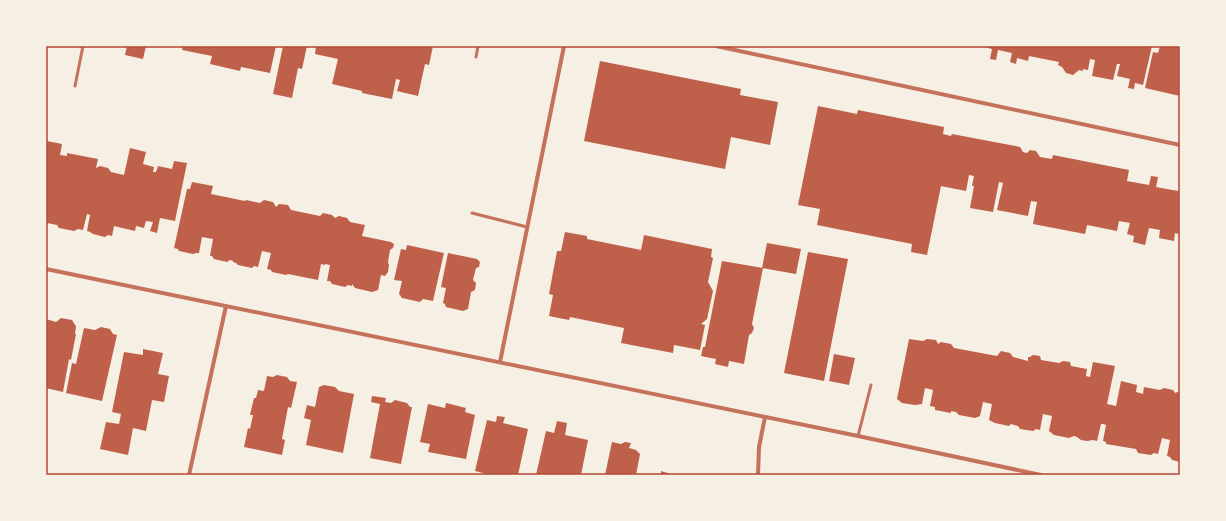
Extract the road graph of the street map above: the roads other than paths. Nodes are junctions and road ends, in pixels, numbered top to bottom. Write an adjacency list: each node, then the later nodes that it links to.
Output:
1 (83, 46): 6 (lane)
2 (478, 46): 5 (lane)
3 (564, 46): 9 (street)
4 (716, 46): 7 (street)
5 (476, 57)
6 (75, 86)
7 (1180, 145)
8 (472, 213): 9 (lane)
9 (527, 227): 12 (street)
10 (46, 269): 11 (street)
11 (226, 306): 12 (street); 16 (street)
12 (500, 362): 14 (street)
13 (871, 385): 15 (lane)
14 (765, 417): 15 (street); 17 (street)
15 (858, 436): 18 (street)
16 (189, 475)
17 (758, 475)
18 (1041, 475)

